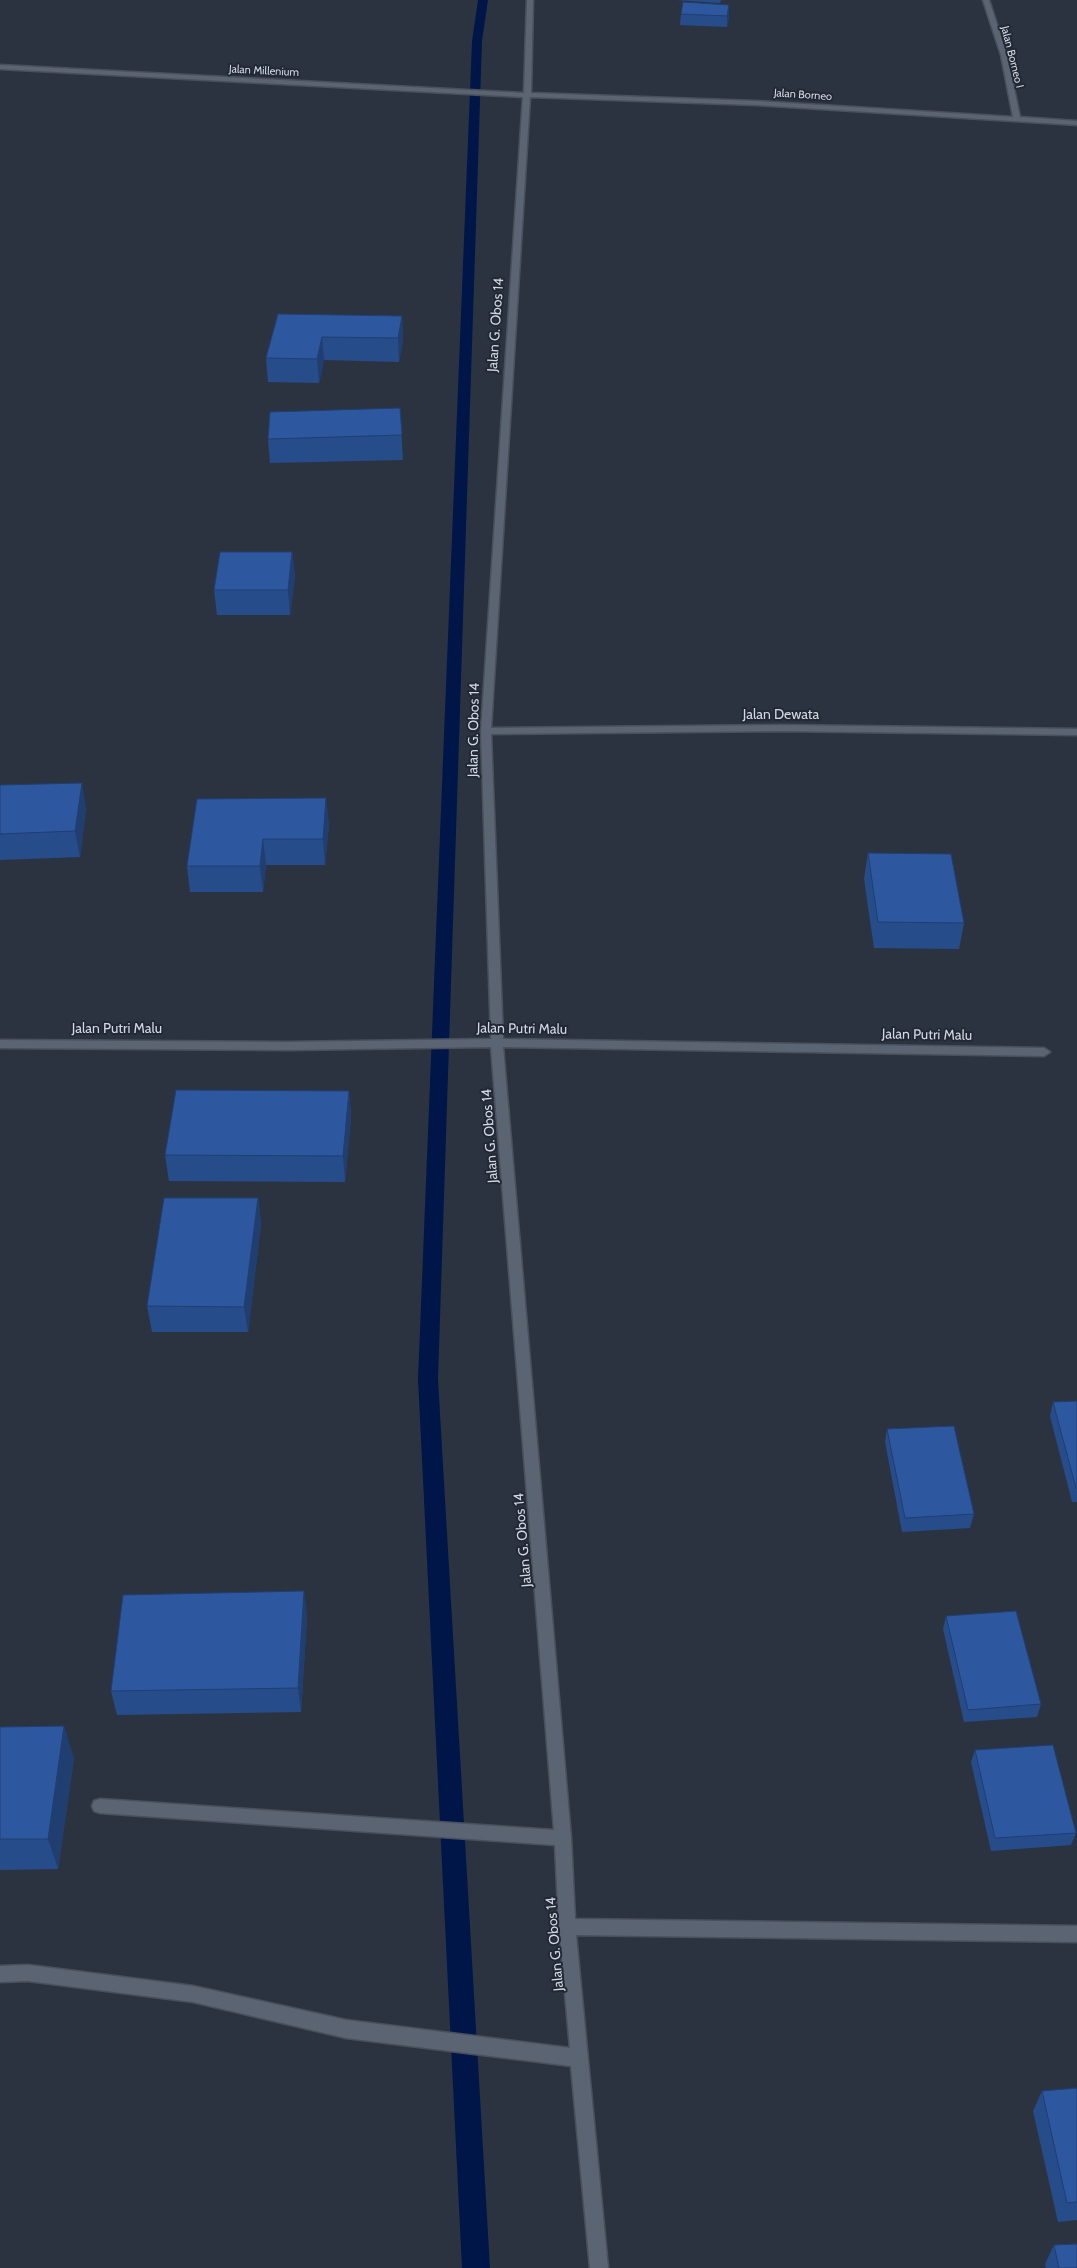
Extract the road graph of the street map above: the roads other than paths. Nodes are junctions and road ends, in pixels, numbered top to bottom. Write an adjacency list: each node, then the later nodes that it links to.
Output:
1 (530, 0): 4 (street, Jalan G. Obos 14)
2 (986, 0): 5 (street, Jalan Borneo I)
3 (0, 67): 4 (street, Jalan Millenium)
4 (527, 95): 5 (street, Jalan Borneo); 7 (street, Jalan G. Obos 14)
5 (1016, 120): 6 (street, Jalan Borneo)
6 (1077, 123)
7 (486, 731): 8 (street, Jalan Dewata); 9 (street, Jalan G. Obos 14)
8 (1077, 732)
9 (498, 1043): 10 (street, Jalan Putri Malu); 11 (street, Jalan Putri Malu); 13 (street, Jalan G. Obos 14)
10 (0, 1044)
11 (1044, 1052)
12 (100, 1806): 13 (street)
13 (563, 1838): 14 (street, Jalan G. Obos 14)
14 (567, 1927): 15 (street); 17 (street, Jalan G. Obos 14)
15 (1077, 1934)
16 (0, 1974): 17 (street)
17 (580, 2058): 18 (street, Jalan G. Obos 14)
18 (599, 2268)

